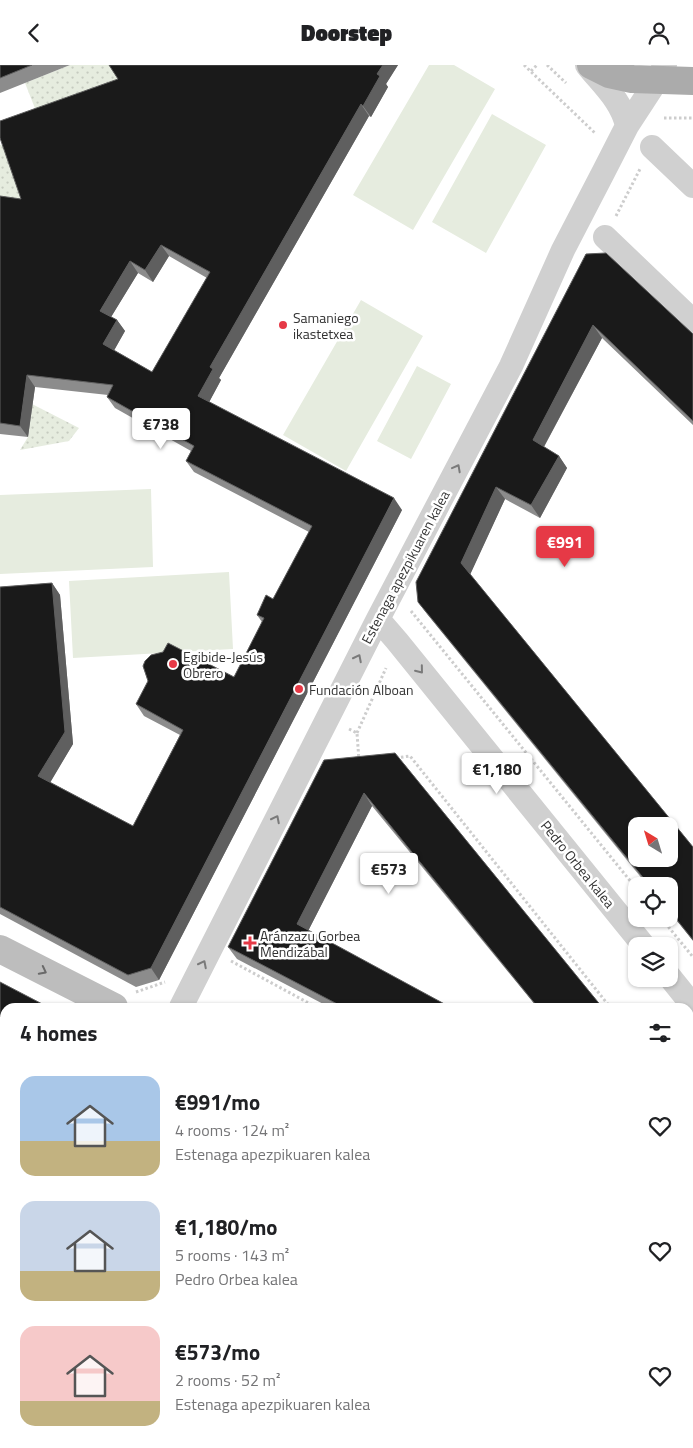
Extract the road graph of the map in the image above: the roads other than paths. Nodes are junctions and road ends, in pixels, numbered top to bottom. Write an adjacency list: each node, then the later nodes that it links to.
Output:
1 (587, 65): 4 (street)
2 (591, 65): 3 (main road)
3 (675, 77): 4 (street, Estenaga apezpikuaren kalea)
4 (627, 125): 9 (street, Estenaga apezpikuaren kalea, one-way to 4)
5 (652, 147): 6 (street)
6 (693, 186)
7 (605, 237): 8 (street)
8 (693, 321)
9 (378, 619): 10 (street, Pedro Orbea kalea, one-way to 10); 14 (street, Estenaga apezpikuaren kalea, one-way to 9)
10 (637, 937)
11 (0, 949): 13 (main road, one-way to 13)
12 (677, 987): 15 (street)
13 (106, 1003)
14 (183, 1003)
15 (691, 1003)

